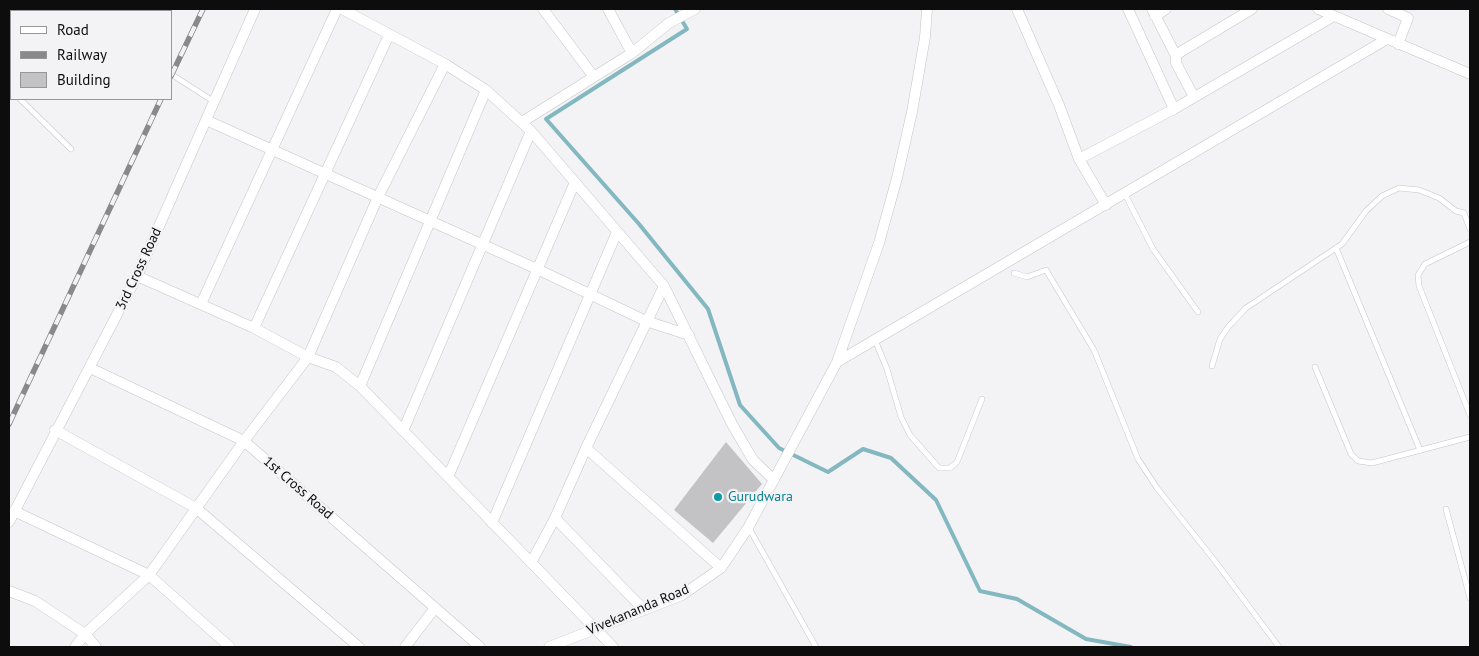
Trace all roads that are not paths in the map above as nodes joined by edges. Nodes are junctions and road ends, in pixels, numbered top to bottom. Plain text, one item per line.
1 (255, 9) edge
2 (337, 9) edge
3 (342, 9) edge
4 (543, 9) edge
5 (608, 9) edge
6 (927, 9) edge
7 (1016, 9) edge
8 (1128, 9) edge
9 (1166, 9) edge
10 (1252, 9) edge
11 (1318, 9) edge
12 (1388, 9) edge
13 (693, 10) edge
14 (1153, 12) edge
15 (1334, 16) junction
16 (389, 35) junction
17 (1387, 39) junction
18 (1398, 44) junction
19 (632, 53) junction
20 (1176, 56) junction
21 (445, 64) junction
22 (1470, 74) edge
23 (172, 75) edge
24 (594, 77) junction
25 (486, 90) junction
26 (1194, 97) junction
27 (21, 100) edge
28 (213, 101) junction
29 (1174, 109) junction
30 (206, 120) junction
31 (525, 120) junction
32 (531, 131) junction
33 (71, 149) dead end
34 (272, 150) junction
35 (1079, 159) junction
36 (324, 173) junction
37 (575, 182) junction
38 (1124, 194) junction
39 (378, 197) junction
40 (1106, 205) junction
41 (429, 221) junction
42 (1470, 229) edge
43 (617, 232) junction
44 (1470, 242) edge
45 (483, 245) junction
46 (1336, 248) junction
47 (537, 269) junction
48 (1014, 273) dead end
49 (137, 276) junction
50 (664, 286) junction
51 (591, 294) junction
52 (201, 304) junction
53 (1198, 312) dead end
54 (646, 321) junction
55 (254, 328) junction
56 (689, 336) junction
57 (875, 340) junction
58 (308, 357) junction
59 (837, 362) junction
60 (1212, 366) dead end
61 (1315, 367) dead end
62 (90, 368) junction
63 (360, 386) junction
64 (982, 400) dead end
65 (1470, 415) edge
66 (55, 430) junction
67 (403, 430) junction
68 (1470, 437) edge
69 (244, 441) junction
70 (586, 448) junction
71 (1420, 450) junction
72 (448, 477) junction
73 (774, 480) junction
74 (196, 508) junction
75 (1446, 509) dead end
76 (14, 511) junction
77 (555, 518) junction
78 (9, 522) edge
79 (492, 523) junction
80 (748, 528) junction
81 (531, 563) junction
82 (721, 568) junction
83 (149, 575) junction
84 (9, 591) edge
85 (1470, 598) edge
86 (435, 608) junction
87 (644, 610) junction
88 (594, 629) junction
89 (85, 634) junction
90 (75, 647) edge
91 (96, 647) edge
92 (230, 647) edge
93 (359, 647) edge
94 (405, 647) edge
95 (480, 647) edge
96 (549, 647) edge
97 (613, 647) edge
98 (816, 647) edge
99 (1279, 647) edge

1 - 28 street, 3rd Cross Road
2 - 34 street
3 - 16 street
4 - 24 street
5 - 19 street
6 - 59 street, Vivekananda Road
7 - 35 street
8 - 29 street
9 - 14 street
10 - 20 street
11 - 15 street
12 - 18 street
13 - 19 street
14 - 20 street
15 - 17 street
15 - 26 street
16 - 21 street
16 - 36 street
17 - 18 street
17 - 38 street
18 - 22 street
19 - 24 street
20 - 26 street
21 - 25 street
21 - 39 street
23 - 28 lane
24 - 31 street
25 - 31 street
25 - 41 street
26 - 29 street
27 - 33 lane
28 - 30 street, 3rd Cross Road
29 - 35 street
30 - 34 street
30 - 49 street, 3rd Cross Road
31 - 32 street
32 - 37 street
32 - 45 street
34 - 36 street
34 - 52 street
35 - 40 street
36 - 39 street
36 - 55 street
37 - 43 street
37 - 47 street
38 - 40 street
38 - 53 lane
39 - 41 street
39 - 58 street
40 - 57 street
41 - 45 street
41 - 63 street
42 - 46 lane
43 - 50 street
43 - 51 street
44 - 65 lane
45 - 47 street
45 - 67 street
46 - 60 lane
46 - 71 lane
47 - 51 street
47 - 72 street
48 - 99 lane
49 - 52 street
49 - 62 street, 3rd Cross Road
50 - 54 street
50 - 56 street
51 - 54 street
51 - 79 street
52 - 55 street
54 - 56 street
54 - 70 street
55 - 58 street
56 - 73 street
57 - 59 street
57 - 64 lane
58 - 63 street
58 - 69 street
59 - 73 street, Vivekananda Road
61 - 71 lane
62 - 66 street, 3rd Cross Road
62 - 69 street, 1st Cross Road
63 - 67 street
66 - 74 street
66 - 76 street, 3rd Cross Road
67 - 72 street
68 - 71 lane
69 - 74 street
69 - 86 street, 1st Cross Road
70 - 77 street
70 - 82 street
72 - 79 street
73 - 80 street, Vivekananda Road
74 - 83 street
74 - 93 street
75 - 85 lane
76 - 78 street, 3rd Cross Road
76 - 83 street
77 - 81 street
77 - 87 street
79 - 81 street
80 - 82 street, Vivekananda Road
80 - 98 lane
81 - 88 street
82 - 87 street, Vivekananda Road
83 - 89 street
83 - 92 street
84 - 89 street
86 - 94 street
86 - 95 street, 1st Cross Road
87 - 88 street, Vivekananda Road
88 - 96 street, Vivekananda Road
88 - 97 street
89 - 90 street
89 - 91 street

